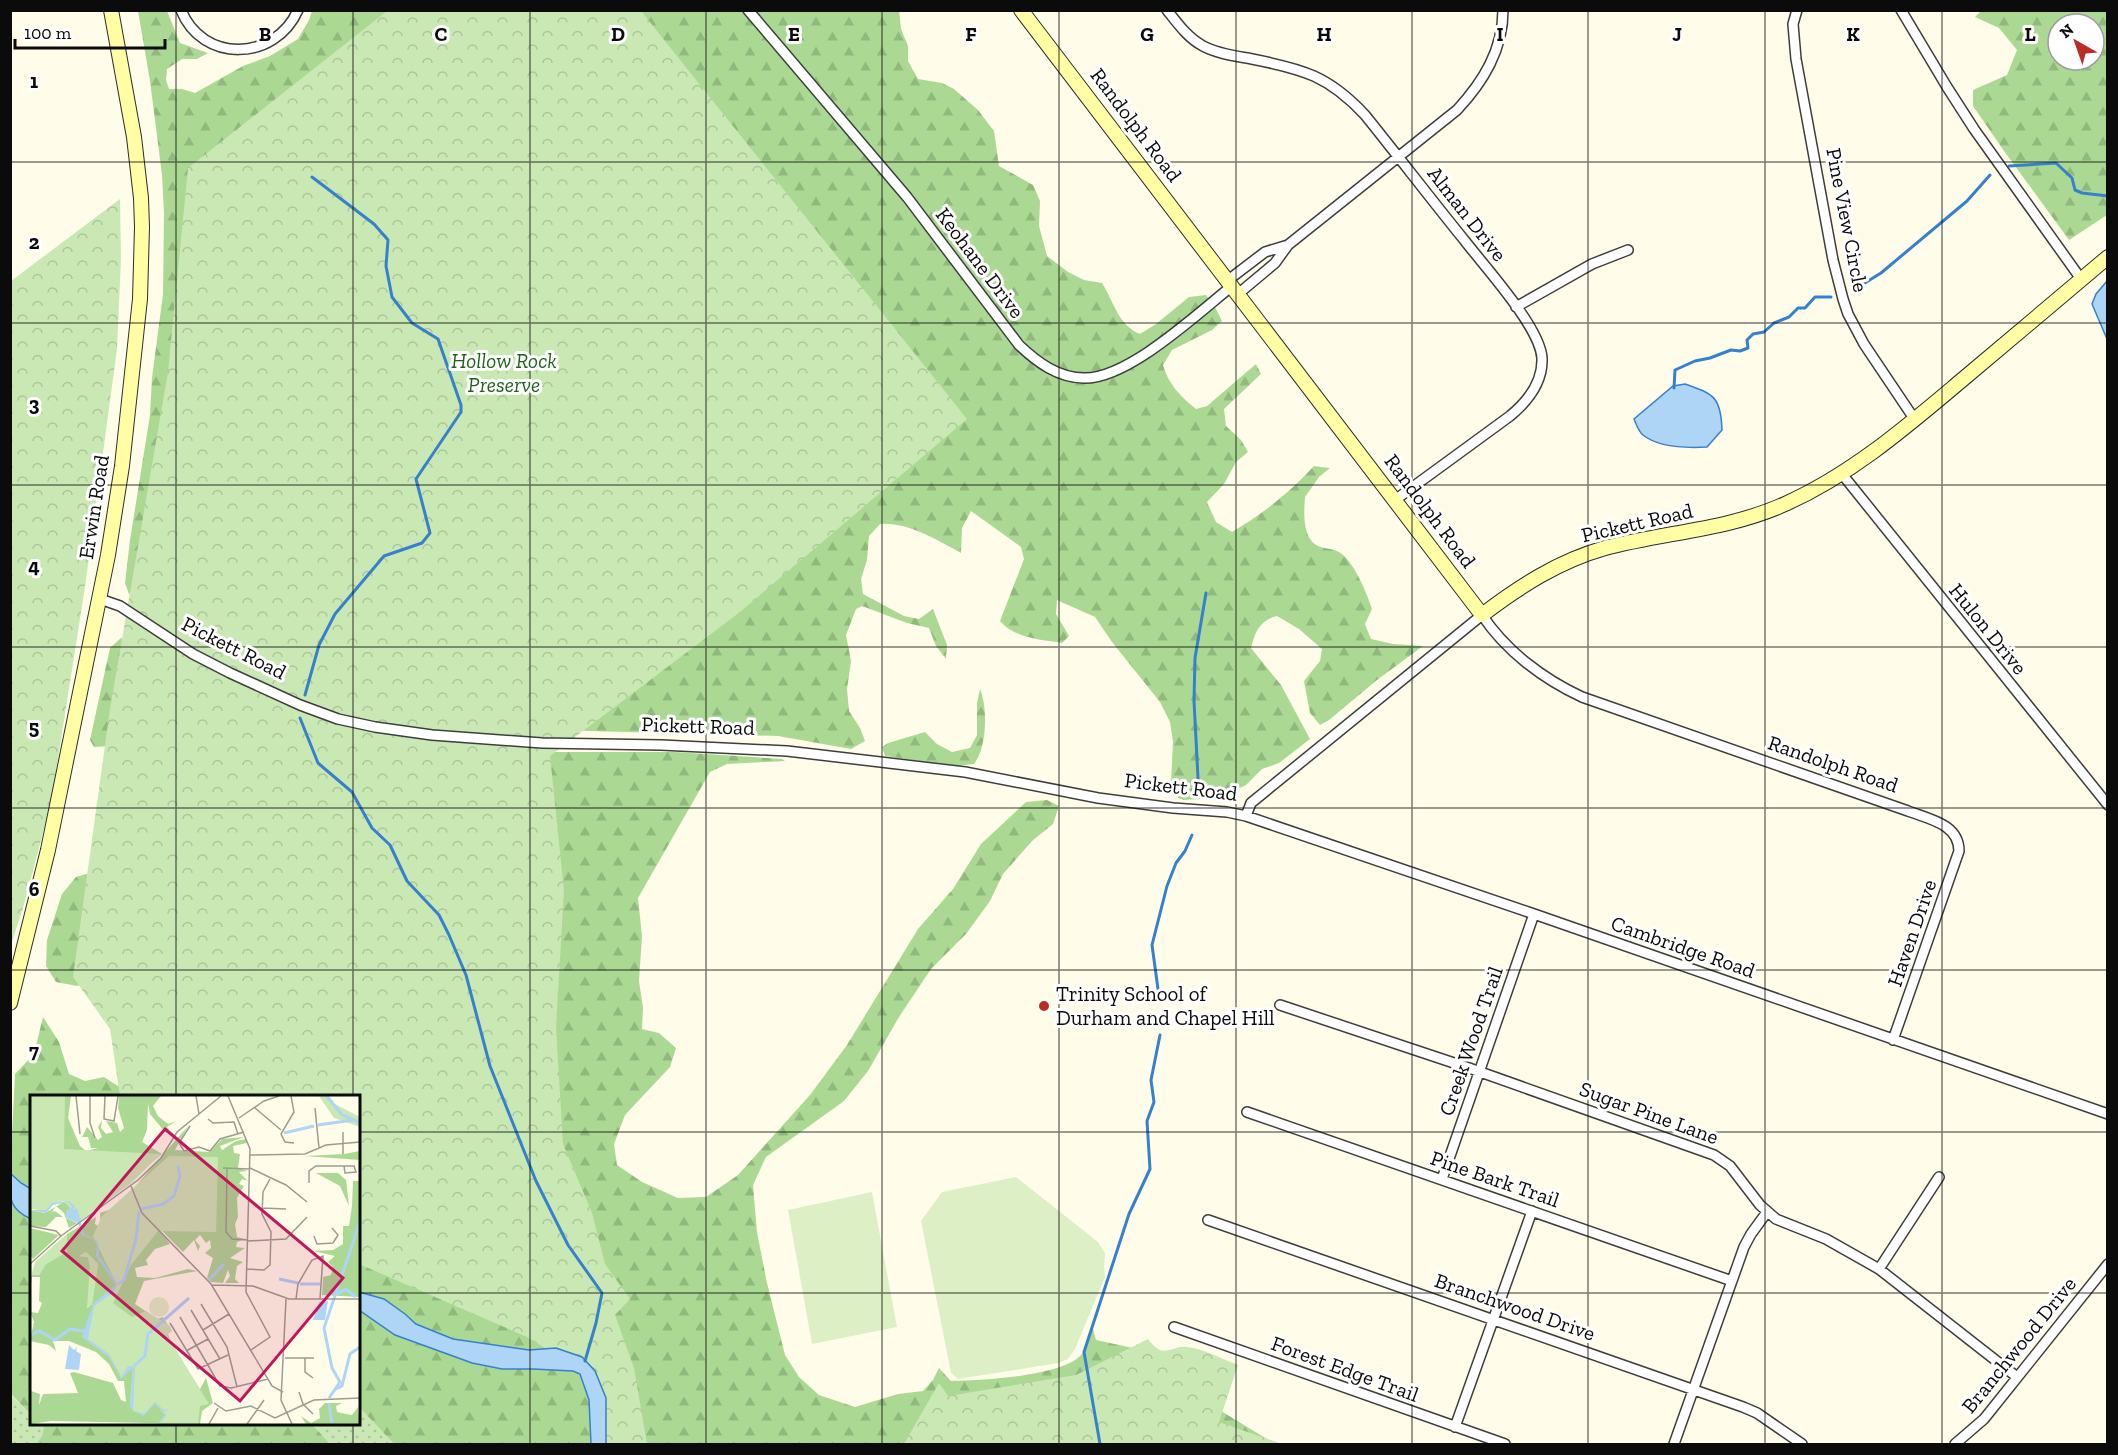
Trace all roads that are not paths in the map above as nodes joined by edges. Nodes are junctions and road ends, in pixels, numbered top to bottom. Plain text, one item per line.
1 (111, 10) edge
2 (181, 10) edge
3 (298, 10) edge
4 (748, 10) edge
5 (1021, 10) edge
6 (1167, 10) edge
7 (1503, 10) edge
8 (1797, 10) edge
9 (1901, 10) edge
10 (1398, 157) junction
11 (1288, 245) junction
12 (1628, 250) dead end
13 (2108, 257) edge
14 (2081, 279) junction
15 (1232, 287) junction
16 (1516, 307) junction
17 (1915, 420) junction
18 (1842, 474) junction
19 (1395, 500) junction
20 (100, 599) junction
21 (1482, 615) junction
22 (2108, 805) edge
23 (1246, 816) junction
24 (1957, 837) joint
25 (1534, 914) junction
26 (10, 1003) edge
27 (1280, 1005) dead end
28 (1893, 1040) junction
29 (1479, 1071) junction
30 (1247, 1112) dead end
31 (2108, 1114) edge
32 (1939, 1177) dead end
33 (1442, 1179) junction
34 (1532, 1211) junction
35 (1767, 1212) junction
36 (1208, 1220) dead end
37 (2108, 1264) edge
38 (1879, 1269) junction
39 (1732, 1281) junction
40 (1494, 1319) junction
41 (1174, 1327) dead end
42 (2017, 1377) junction
43 (1694, 1388) junction
44 (1455, 1427) junction
45 (1505, 1444) edge
46 (1674, 1444) edge
47 (1802, 1444) edge
48 (1955, 1444) edge

1 - 20 street, Erwin Road
2 - 3 street
4 - 15 street, Keohane Drive
5 - 15 street, Randolph Road
6 - 10 street, Alman Drive
7 - 10 street, Keohane Drive
8 - 17 street, Pine View Circle
9 - 14 street
10 - 11 street, Keohane Drive
10 - 16 street, Alman Drive
11 - 15 street, Keohane Drive
11 - 15 street, Keohane Drive
12 - 16 street
13 - 14 street, Pickett Road
14 - 17 street, Pickett Road
15 - 19 street, Randolph Road
16 - 19 street, Alman Drive
17 - 18 street, Pickett Road
18 - 21 street, Pickett Road
18 - 22 street, Hulon Drive
19 - 21 street, Randolph Road
20 - 23 street, Pickett Road
20 - 26 street, Erwin Road
21 - 23 street, Pickett Road
21 - 24 street, Randolph Road
23 - 25 street, Cambridge Road
24 - 28 street, Haven Drive
25 - 28 street, Cambridge Road
25 - 29 street, Creek Wood Trail
27 - 29 street, Sugar Pine Lane
28 - 31 street, Cambridge Road
29 - 33 street, Creek Wood Trail
29 - 35 street, Sugar Pine Lane
30 - 33 street, Pine Bark Trail
32 - 38 street
33 - 34 street, Pine Bark Trail
34 - 39 street, Pine Bark Trail
34 - 40 street
35 - 38 street, Sugar Pine Lane
35 - 39 street
36 - 40 street, Branchwood Drive
37 - 42 street, Branchwood Drive
38 - 42 street, Sugar Pine Lane
39 - 43 street
40 - 43 street, Branchwood Drive
40 - 44 street
41 - 44 street, Forest Edge Trail
42 - 48 street, Branchwood Drive
43 - 46 street
43 - 47 street, Branchwood Drive
44 - 45 street, Forest Edge Trail

